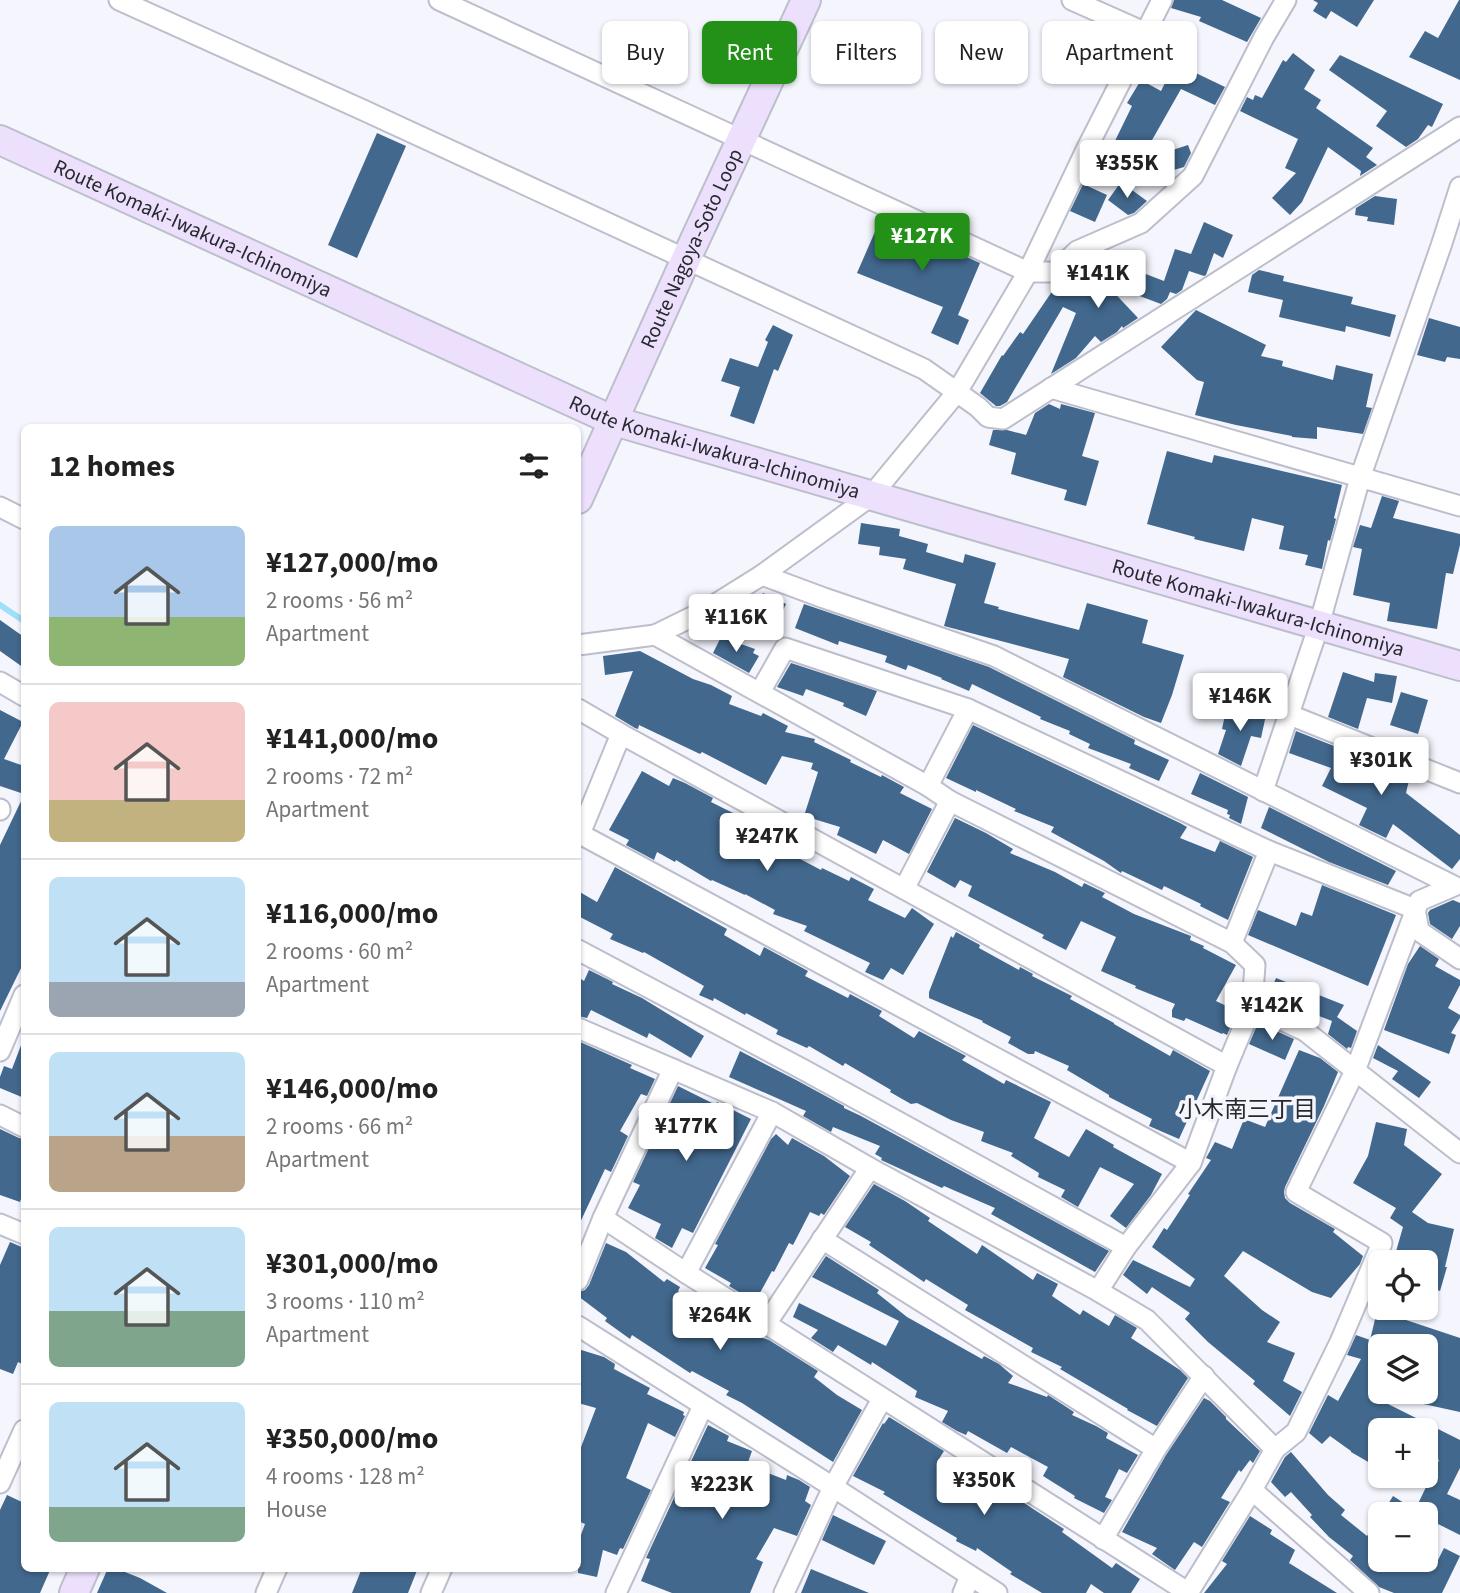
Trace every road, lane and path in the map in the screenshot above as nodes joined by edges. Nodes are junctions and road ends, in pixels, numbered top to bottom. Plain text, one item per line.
1 (119, 0) edge
2 (439, 0) edge
3 (806, 0) edge
4 (1072, 0) edge
5 (1162, 0) edge
6 (1286, 0) edge
7 (1119, 21) edge
8 (1152, 21) edge
9 (1120, 84) edge
10 (1460, 127) edge
11 (0, 140) edge
12 (742, 140) junction
13 (1460, 187) edge
14 (686, 259) junction
15 (1028, 272) junction
16 (1051, 388) junction
17 (957, 392) junction
18 (614, 421) junction
19 (1360, 478) junction
20 (581, 492) edge
21 (871, 496) junction
22 (1460, 506) edge
23 (0, 507) edge
24 (21, 518) edge
25 (762, 575) junction
26 (1320, 625) junction
27 (655, 635) junction
28 (581, 645) edge
29 (1460, 666) edge
30 (0, 682) edge
31 (760, 692) junction
32 (21, 694) edge
33 (968, 709) junction
34 (581, 711) edge
35 (1290, 715) junction
36 (621, 734) junction
37 (1460, 783) edge
38 (928, 786) junction
39 (1263, 791) junction
40 (950, 801) junction
41 (581, 831) edge
42 (581, 837) edge
43 (1269, 851) junction
44 (1457, 885) edge
45 (904, 889) junction
46 (1415, 909) junction
47 (1232, 943) junction
48 (581, 952) edge
49 (1460, 958) edge
50 (21, 1002) edge
51 (1252, 1006) junction
52 (581, 1029) edge
53 (0, 1051) edge
54 (1227, 1066) junction
55 (673, 1069) junction
56 (1355, 1071) junction
57 (772, 1112) junction
58 (0, 1115) edge
59 (21, 1125) edge
60 (1460, 1153) edge
61 (1191, 1163) junction
62 (870, 1168) junction
63 (603, 1218) junction
64 (2, 1230) edge
65 (21, 1233) edge
66 (822, 1239) junction
67 (1126, 1247) junction
68 (581, 1273) edge
69 (686, 1273) junction
70 (1098, 1291) junction
71 (766, 1324) junction
72 (581, 1328) edge
73 (1204, 1376) junction
74 (882, 1399) junction
75 (703, 1406) junction
76 (21, 1437) edge
77 (1156, 1449) junction
78 (1275, 1449) junction
79 (0, 1483) edge
80 (833, 1487) junction
81 (1252, 1490) junction
82 (1102, 1539) junction
83 (83, 1572) edge
84 (275, 1572) edge
85 (440, 1572) edge
86 (967, 1585) edge
87 (74, 1593) edge
88 (265, 1593) edge
89 (431, 1593) edge
90 (616, 1593) edge
91 (784, 1593) edge
92 (997, 1593) edge
93 (1188, 1593) edge
94 (1369, 1593) edge

1 - 14 street
2 - 12 street
3 - 12 main road, Route Nagoya-Soto Loop
4 - 7 street
5 - 8 street
6 - 15 street
9 - 15 street
10 - 16 street
11 - 18 main road, Route Komaki-Iwakura-Ichinomiya
12 - 14 main road, Route Nagoya-Soto Loop
12 - 15 street
13 - 19 street
14 - 17 street
14 - 18 main road, Route Nagoya-Soto Loop
15 - 17 street
16 - 17 street
16 - 19 street
17 - 21 street
18 - 20 main road, Route Nagoya-Soto Loop
18 - 21 main road, Route Komaki-Iwakura-Ichinomiya
19 - 22 street
19 - 26 street
21 - 25 street
21 - 26 main road, Route Komaki-Iwakura-Ichinomiya
23 - 24 street
25 - 27 street
25 - 39 street
26 - 29 main road, Route Komaki-Iwakura-Ichinomiya
26 - 35 street
27 - 28 street
27 - 31 street
30 - 32 street
31 - 33 street
31 - 38 street
33 - 38 street
33 - 43 street
34 - 36 street
35 - 37 street
35 - 39 street
36 - 41 street
36 - 45 street
38 - 40 street
39 - 44 street
40 - 45 street
40 - 47 street
42 - 61 street
43 - 46 street
43 - 47 street
44 - 46 street
45 - 54 street
46 - 49 street
46 - 56 street
47 - 51 street
48 - 67 street
50 - 53 street
51 - 54 street
51 - 56 street
52 - 55 street
54 - 61 street
55 - 57 street
55 - 63 street
56 - 60 street
56 - 78 street
57 - 62 street
57 - 69 street
58 - 59 street
61 - 67 street
62 - 66 street
62 - 70 street
63 - 68 street
63 - 69 street
64 - 65 street
66 - 71 street
66 - 77 street
67 - 70 street
69 - 71 street
70 - 73 street
71 - 74 street
72 - 75 street
73 - 77 street
73 - 78 street
74 - 80 street
74 - 82 street
75 - 80 street
75 - 90 street
76 - 79 street
77 - 82 street
78 - 81 street
80 - 86 street
80 - 91 street
81 - 93 street
81 - 94 street
82 - 93 street
83 - 87 main road
84 - 88 street
85 - 89 street
86 - 92 street

